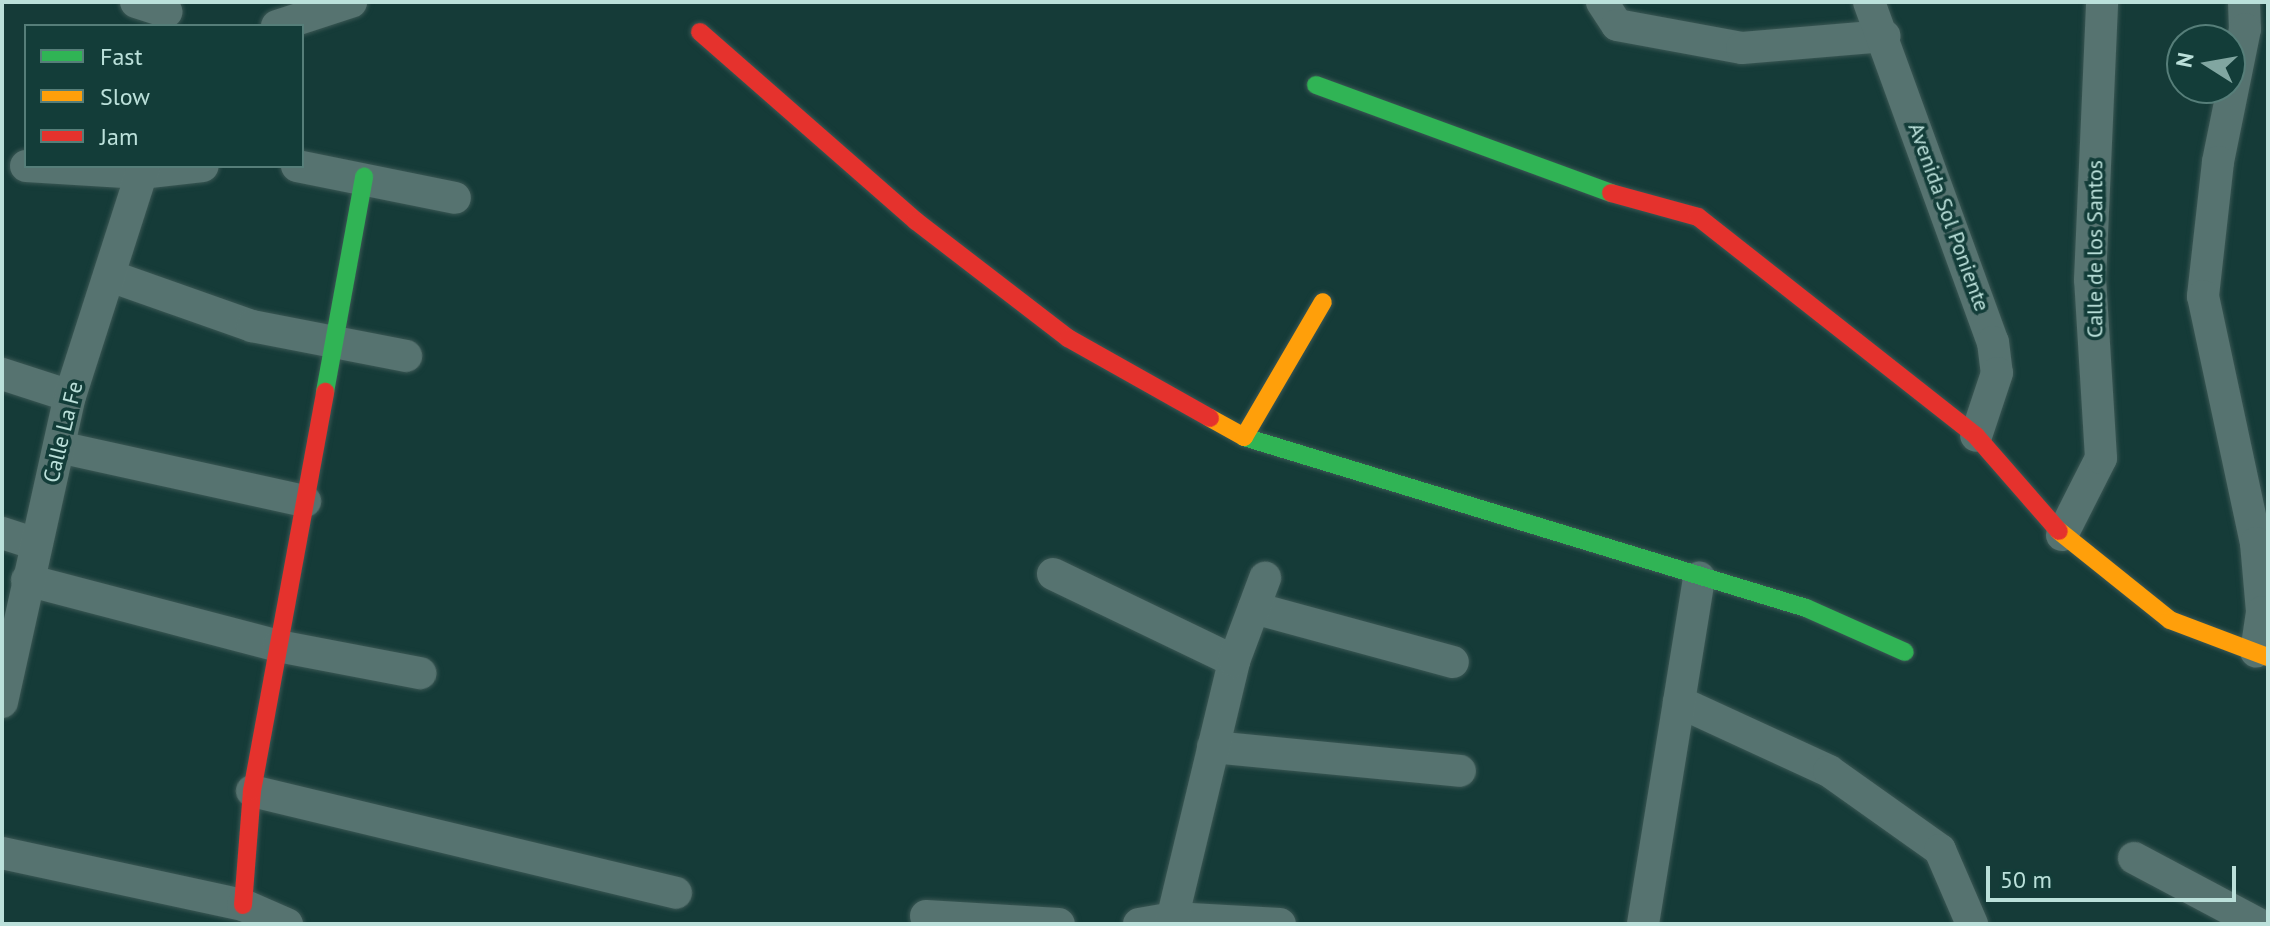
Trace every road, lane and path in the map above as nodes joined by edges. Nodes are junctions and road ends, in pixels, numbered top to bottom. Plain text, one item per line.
1 (351, 2) edge
2 (1602, 2) edge
3 (1869, 2) edge
4 (2102, 2) edge
5 (2244, 2) edge
6 (283, 24) edge
7 (700, 32) dead end
8 (1884, 36) junction
9 (1316, 85) dead end
10 (2, 164) edge
11 (24, 166) edge
12 (304, 167) edge
13 (84, 168) edge
14 (173, 168) edge
15 (143, 170) edge
16 (364, 177) junction
17 (455, 198) dead end
18 (110, 276) junction
19 (1323, 302) dead end
20 (334, 342) junction
21 (406, 356) dead end
22 (2, 374) edge
23 (70, 396) junction
24 (1976, 436) junction
25 (1244, 437) junction
26 (59, 447) junction
27 (305, 501) junction
28 (2, 533) edge
29 (2062, 535) junction
30 (36, 544) junction
31 (1053, 574) dead end
32 (1699, 578) junction
33 (27, 580) junction
34 (278, 646) junction
35 (1905, 652) dead end
36 (2262, 655) edge
37 (1234, 661) junction
38 (1453, 662) dead end
39 (420, 673) dead end
40 (2, 702) edge
41 (1679, 702) junction
42 (1213, 747) junction
43 (1460, 771) dead end
44 (252, 791) junction
45 (2, 853) edge
46 (2134, 858) dead end
47 (676, 893) dead end
48 (243, 905) junction
49 (926, 916) dead end
50 (1172, 921) edge
51 (287, 924) edge
52 (1059, 924) edge
53 (1139, 924) edge
54 (1280, 924) edge
55 (1643, 924) edge
56 (1972, 924) edge
57 (2258, 924) edge

1 - 6 street
2 - 8 street
3 - 8 street, Avenida Sol Poniente
4 - 29 street, Calle de los Santos
5 - 36 street
7 - 25 street
8 - 24 street, Avenida Sol Poniente
9 - 24 street
10 - 11 street
12 - 16 street
13 - 15 street
14 - 15 street
15 - 18 street, Calle La Fe
16 - 17 street
16 - 20 street
18 - 20 street
18 - 23 street, Calle La Fe
19 - 25 street
20 - 21 street
20 - 27 street
22 - 23 street
23 - 26 street, Calle La Fe
24 - 29 street
25 - 32 street
26 - 27 street
26 - 30 street, Calle La Fe
27 - 34 street
28 - 30 street
29 - 36 street
30 - 33 street, Calle La Fe
31 - 37 street
32 - 35 street
32 - 41 street
33 - 34 street
33 - 40 street, Calle La Fe
34 - 39 street
34 - 44 street
37 - 38 street
37 - 42 street
41 - 55 street
41 - 56 street
42 - 43 street
42 - 50 street
44 - 47 street
44 - 48 street
45 - 48 street
46 - 57 street
48 - 51 street
49 - 52 street
50 - 53 street
50 - 54 street

